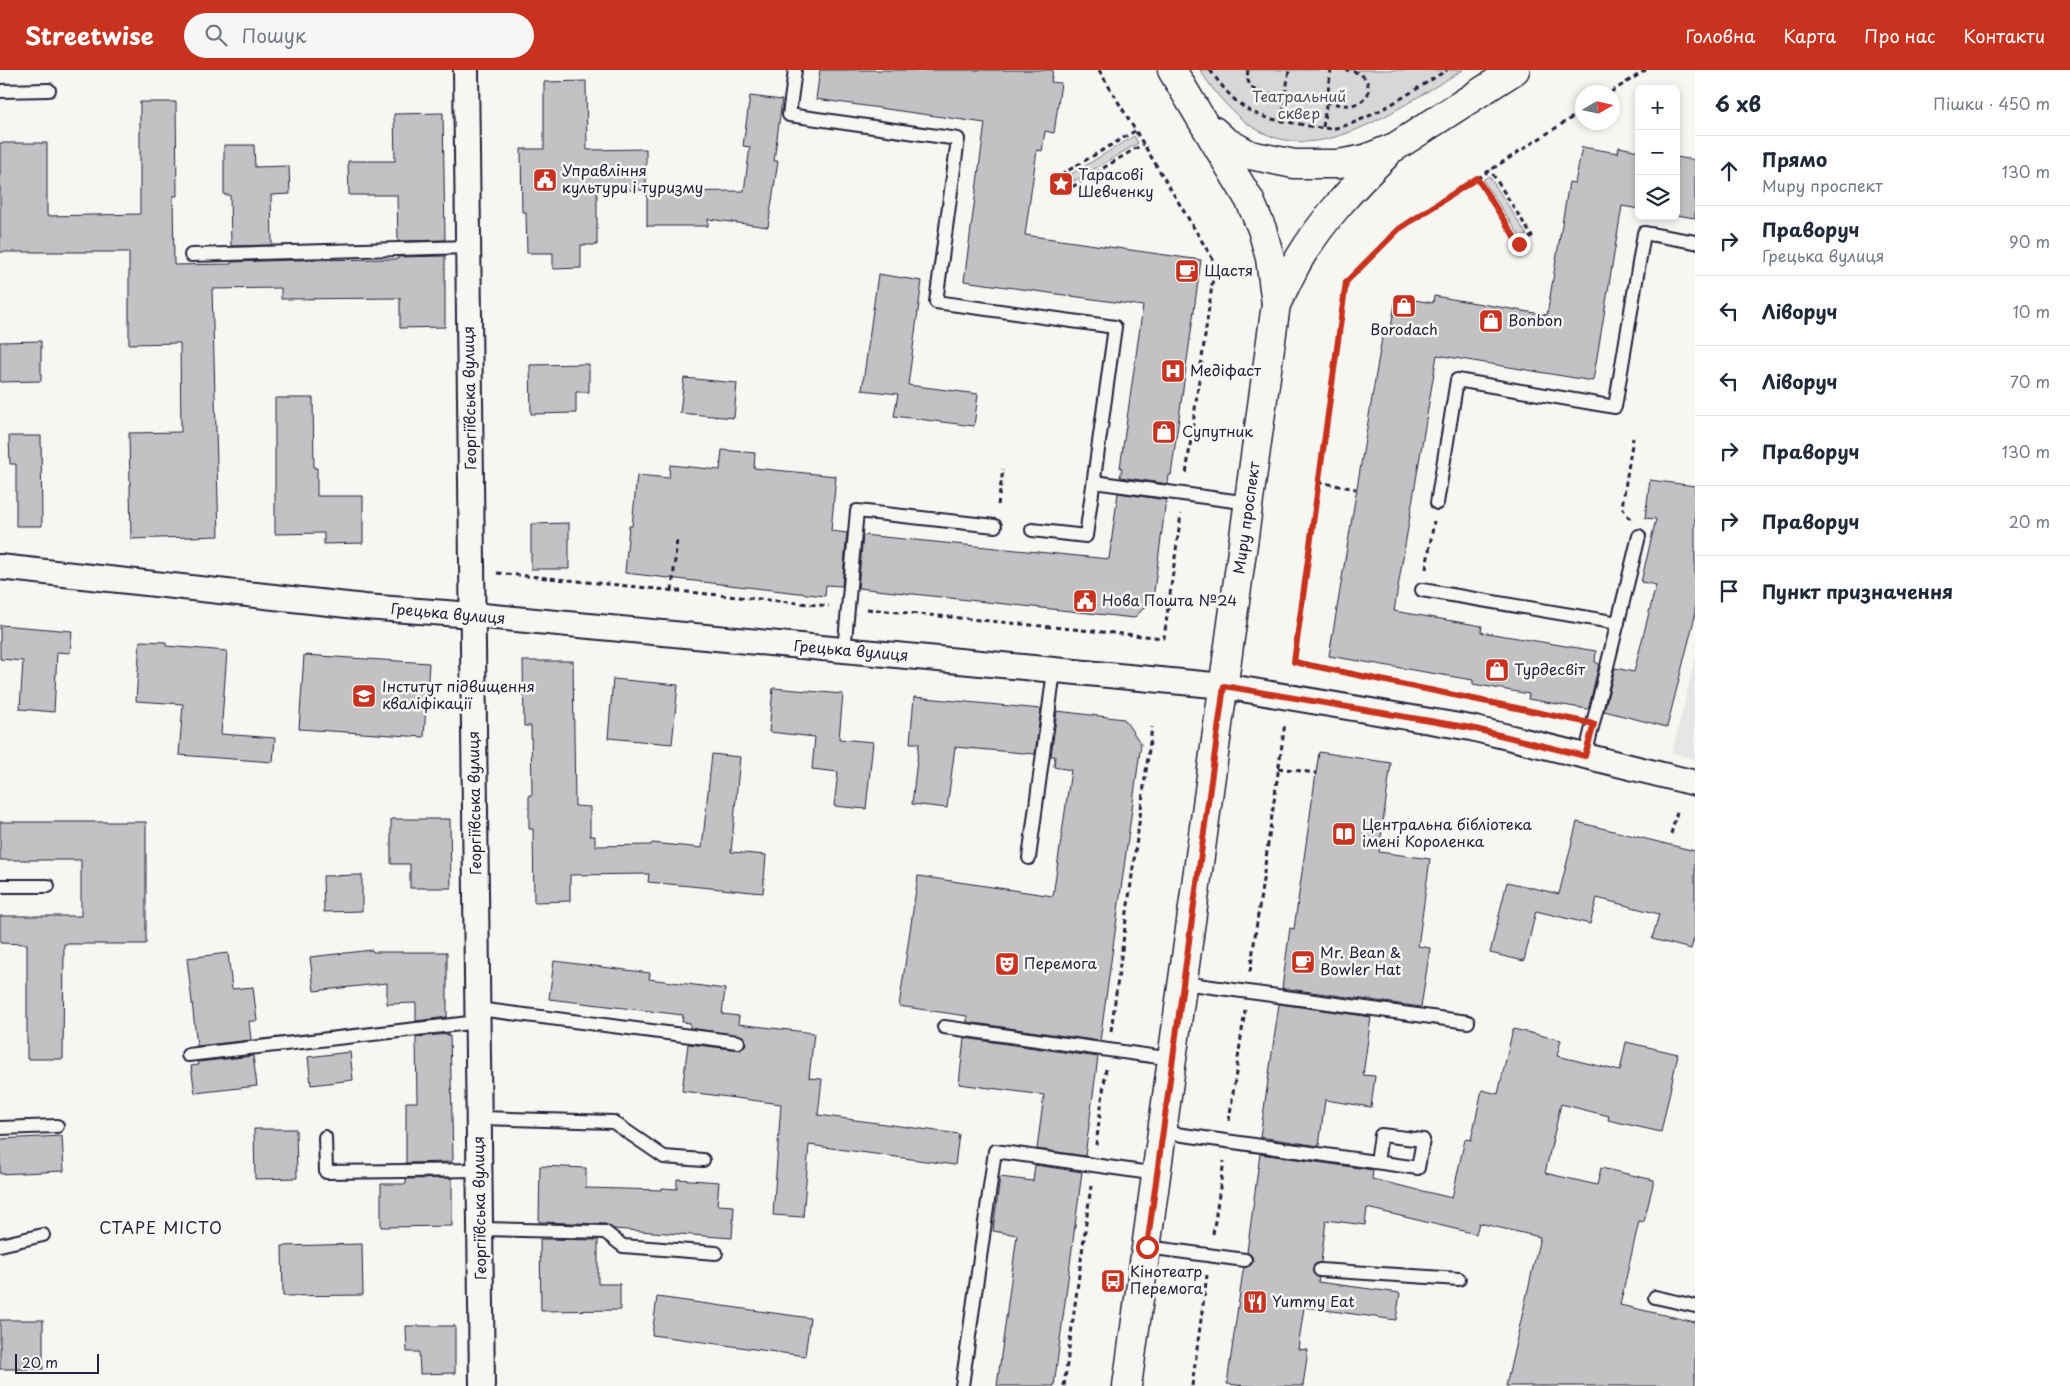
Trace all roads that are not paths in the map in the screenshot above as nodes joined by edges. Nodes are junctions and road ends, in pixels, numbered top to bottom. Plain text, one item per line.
1 (466, 70) edge
2 (795, 70) edge
3 (1172, 70) edge
4 (1515, 70) edge
5 (50, 90) dead end
6 (0, 91) edge
7 (1205, 124) junction
8 (1395, 146) junction
9 (1695, 242) edge
10 (469, 247) junction
11 (191, 255) dead end
12 (1276, 304) junction
13 (1094, 482) junction
14 (1437, 502) road end
15 (1249, 503) junction
16 (995, 526) road end
17 (1032, 530) dead end
18 (1639, 536) dead end
19 (0, 568) edge
20 (1422, 590) road end
21 (473, 615) junction
22 (1618, 623) junction
23 (844, 651) junction
24 (1054, 671) junction
25 (1224, 686) junction
26 (1585, 756) junction
27 (1695, 783) edge
28 (1028, 858) dead end
29 (0, 886) edge
30 (48, 886) dead end
31 (1183, 983) junction
32 (478, 1016) junction
33 (1468, 1022) dead end
34 (944, 1027) dead end
35 (738, 1042) dead end
36 (188, 1055) dead end
37 (1173, 1059) junction
38 (479, 1118) junction
39 (57, 1126) dead end
40 (0, 1128) edge
41 (1162, 1132) junction
42 (325, 1137) dead end
43 (703, 1160) dead end
44 (1377, 1162) dead end
45 (480, 1170) junction
46 (1157, 1174) junction
47 (481, 1229) junction
48 (43, 1235) dead end
49 (0, 1245) edge
50 (1147, 1247) junction
51 (716, 1253) dead end
52 (1245, 1260) dead end
53 (1320, 1270) dead end
54 (1459, 1279) dead end
55 (1655, 1297) dead end
56 (1695, 1306) edge
57 (482, 1386) edge
58 (962, 1386) edge
59 (1128, 1386) edge

1 - 10 street, Георгіївська вулиця
2 - 13 lane
3 - 7 main road, Миру проспект
4 - 8 main road, Миру проспект
5 - 6 lane
7 - 8 main road, Миру проспект
7 - 12 main road, Миру проспект
8 - 12 main road, Миру проспект
9 - 14 lane
10 - 11 lane
10 - 21 street, Георгіївська вулиця
12 - 15 main road, Миру проспект
13 - 15 lane
13 - 17 lane
15 - 25 main road, Миру проспект
16 - 23 lane
18 - 22 lane
19 - 21 street, Грецька вулиця
20 - 22 lane
21 - 23 street, Грецька вулиця
21 - 32 street, Георгіївська вулиця
22 - 26 lane
23 - 24 street, Грецька вулиця
24 - 25 street, Грецька вулиця
24 - 28 lane
25 - 26 street, Грецька вулиця
25 - 31 main road, Миру проспект
26 - 27 street, Грецька вулиця
29 - 30 lane
31 - 33 lane
31 - 37 main road, Миру проспект
32 - 35 lane
32 - 36 lane
32 - 38 street, Георгіївська вулиця
34 - 37 lane
37 - 41 main road, Миру проспект
38 - 43 lane
38 - 45 street, Георгіївська вулиця
39 - 40 lane
41 - 44 lane
41 - 46 main road, Миру проспект
42 - 45 lane
45 - 47 street, Георгіївська вулиця
46 - 50 main road, Миру проспект
46 - 58 lane
47 - 51 lane
47 - 57 street, Георгіївська вулиця
48 - 49 lane
50 - 52 lane
50 - 59 main road, Миру проспект
53 - 54 lane
55 - 56 lane

